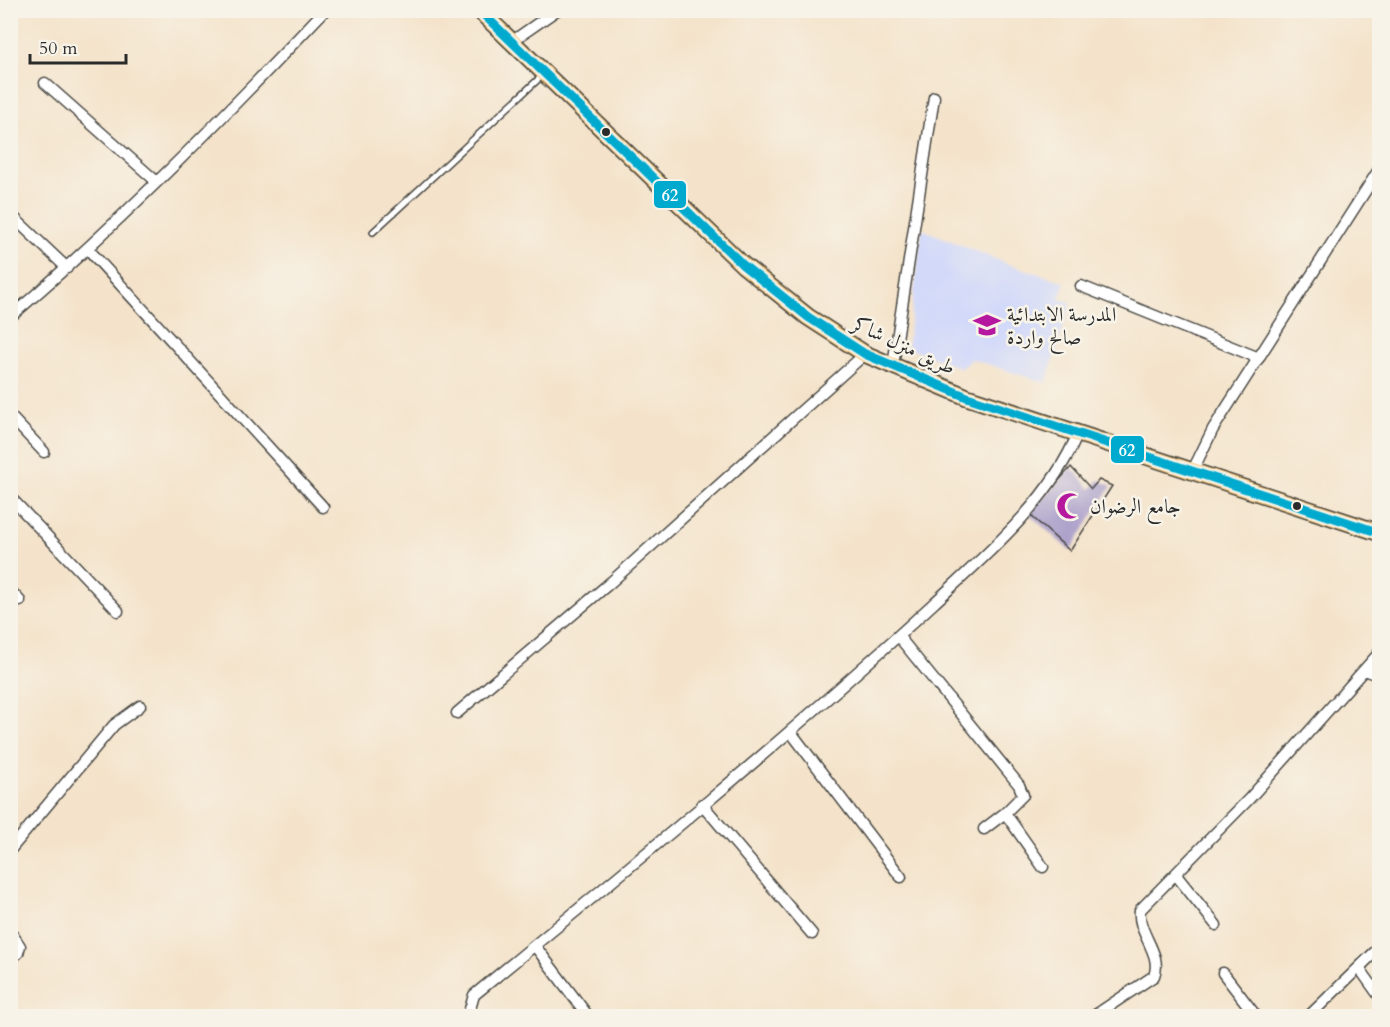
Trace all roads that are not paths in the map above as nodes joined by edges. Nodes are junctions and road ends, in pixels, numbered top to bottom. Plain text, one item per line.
1 (325, 10) edge
2 (479, 10) edge
3 (557, 10) edge
4 (511, 42) junction
5 (544, 74) junction
6 (45, 83) dead end
7 (934, 97) dead end
8 (1380, 168) edge
9 (158, 182) junction
10 (10, 214) edge
11 (373, 232) dead end
12 (88, 249) junction
13 (68, 268) junction
14 (1081, 286) dead end
15 (10, 317) edge
16 (865, 354) junction
17 (1259, 358) junction
18 (893, 365) junction
19 (10, 416) edge
20 (1078, 433) junction
21 (44, 452) dead end
22 (1192, 472) junction
23 (10, 497) edge
24 (323, 507) dead end
25 (1380, 533) edge
26 (10, 590) edge
27 (20, 601) dead end
28 (118, 611) dead end
29 (899, 637) junction
30 (1380, 652) edge
31 (1364, 670) junction
32 (1380, 676) edge
33 (140, 706) dead end
34 (457, 713) dead end
35 (790, 731) junction
36 (702, 804) junction
37 (1005, 813) junction
38 (984, 830) dead end
39 (10, 849) edge
40 (1043, 867) dead end
41 (1176, 875) junction
42 (901, 877) dead end
43 (1216, 925) dead end
44 (10, 931) edge
45 (812, 934) dead end
46 (535, 946) junction
47 (1380, 947) edge
48 (10, 959) edge
49 (1360, 969) junction
50 (1223, 973) dead end
51 (1380, 997) edge
52 (468, 1017) edge
53 (588, 1017) edge
54 (1094, 1017) edge
55 (1256, 1017) edge
56 (1309, 1017) edge

1 - 9 street
2 - 4 main road, طريق منزل شاكر
3 - 4 street
4 - 5 main road, طريق منزل شاكر
5 - 11 lane
5 - 16 main road, طريق منزل شاكر
6 - 9 street
7 - 18 street
8 - 17 street
9 - 12 street
10 - 13 street
12 - 13 street
12 - 24 street
13 - 15 street
14 - 17 street
16 - 18 main road, طريق منزل شاكر
16 - 34 street
17 - 22 street
18 - 20 main road, طريق منزل شاكر
19 - 21 street
20 - 22 main road, طريق منزل شاكر
20 - 29 street
22 - 25 main road, طريق منزل شاكر
23 - 28 street
26 - 27 street
29 - 35 street
29 - 37 street
30 - 31 street
31 - 32 street
31 - 41 street
33 - 39 street
35 - 36 street
35 - 42 street
36 - 45 street
36 - 46 street
37 - 38 street
37 - 40 street
41 - 43 street
41 - 54 street
44 - 48 street
46 - 52 street
46 - 53 street
47 - 49 street
49 - 51 street
49 - 56 street
50 - 55 street

